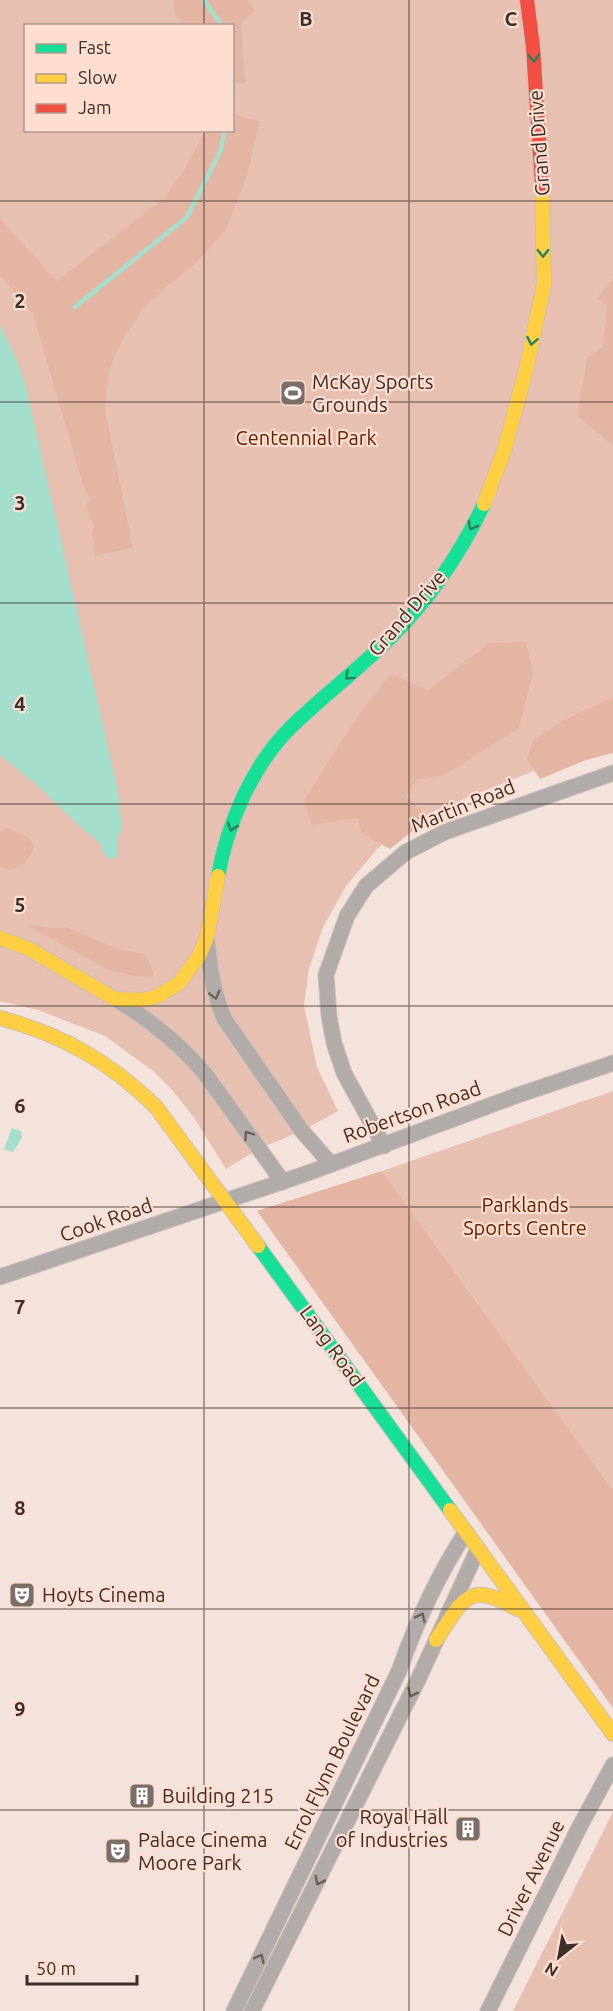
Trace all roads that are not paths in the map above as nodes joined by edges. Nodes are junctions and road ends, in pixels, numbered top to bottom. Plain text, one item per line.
1 (527, 0) edge
2 (613, 773) edge
3 (207, 937) junction
4 (0, 938) edge
5 (115, 999) junction
6 (0, 1018) edge
7 (613, 1063) edge
8 (384, 1146) junction
9 (331, 1164) junction
10 (284, 1182) junction
11 (226, 1201) junction
12 (0, 1277) edge
13 (466, 1532) junction
14 (477, 1549) junction
15 (525, 1614) junction
16 (436, 1640) junction
17 (613, 1734) edge
18 (613, 1766) edge
19 (234, 2011) edge
20 (252, 2011) edge
21 (488, 2011) edge

1 -> 3 street, Grand Drive
2 - 8 street, Martin Road
3 - 5 street, Grand Drive
3 -> 9 street
4 - 5 street, Grand Drive
10 -> 5 street
6 - 11 street, Lang Road
7 - 8 street, Robertson Road
8 - 9 street, Robertson Road
9 - 10 street, Robertson Road
10 - 11 street, Robertson Road
11 - 12 street, Cook Road
11 - 13 street, Lang Road
13 - 14 street, Lang Road
19 -> 13 street, Errol Flynn Boulevard
14 - 15 street, Lang Road
14 - 16 street, Errol Flynn Boulevard
15 - 16 street
15 - 17 street, Lang Road
16 -> 20 street, Errol Flynn Boulevard
18 - 21 street, Driver Avenue

